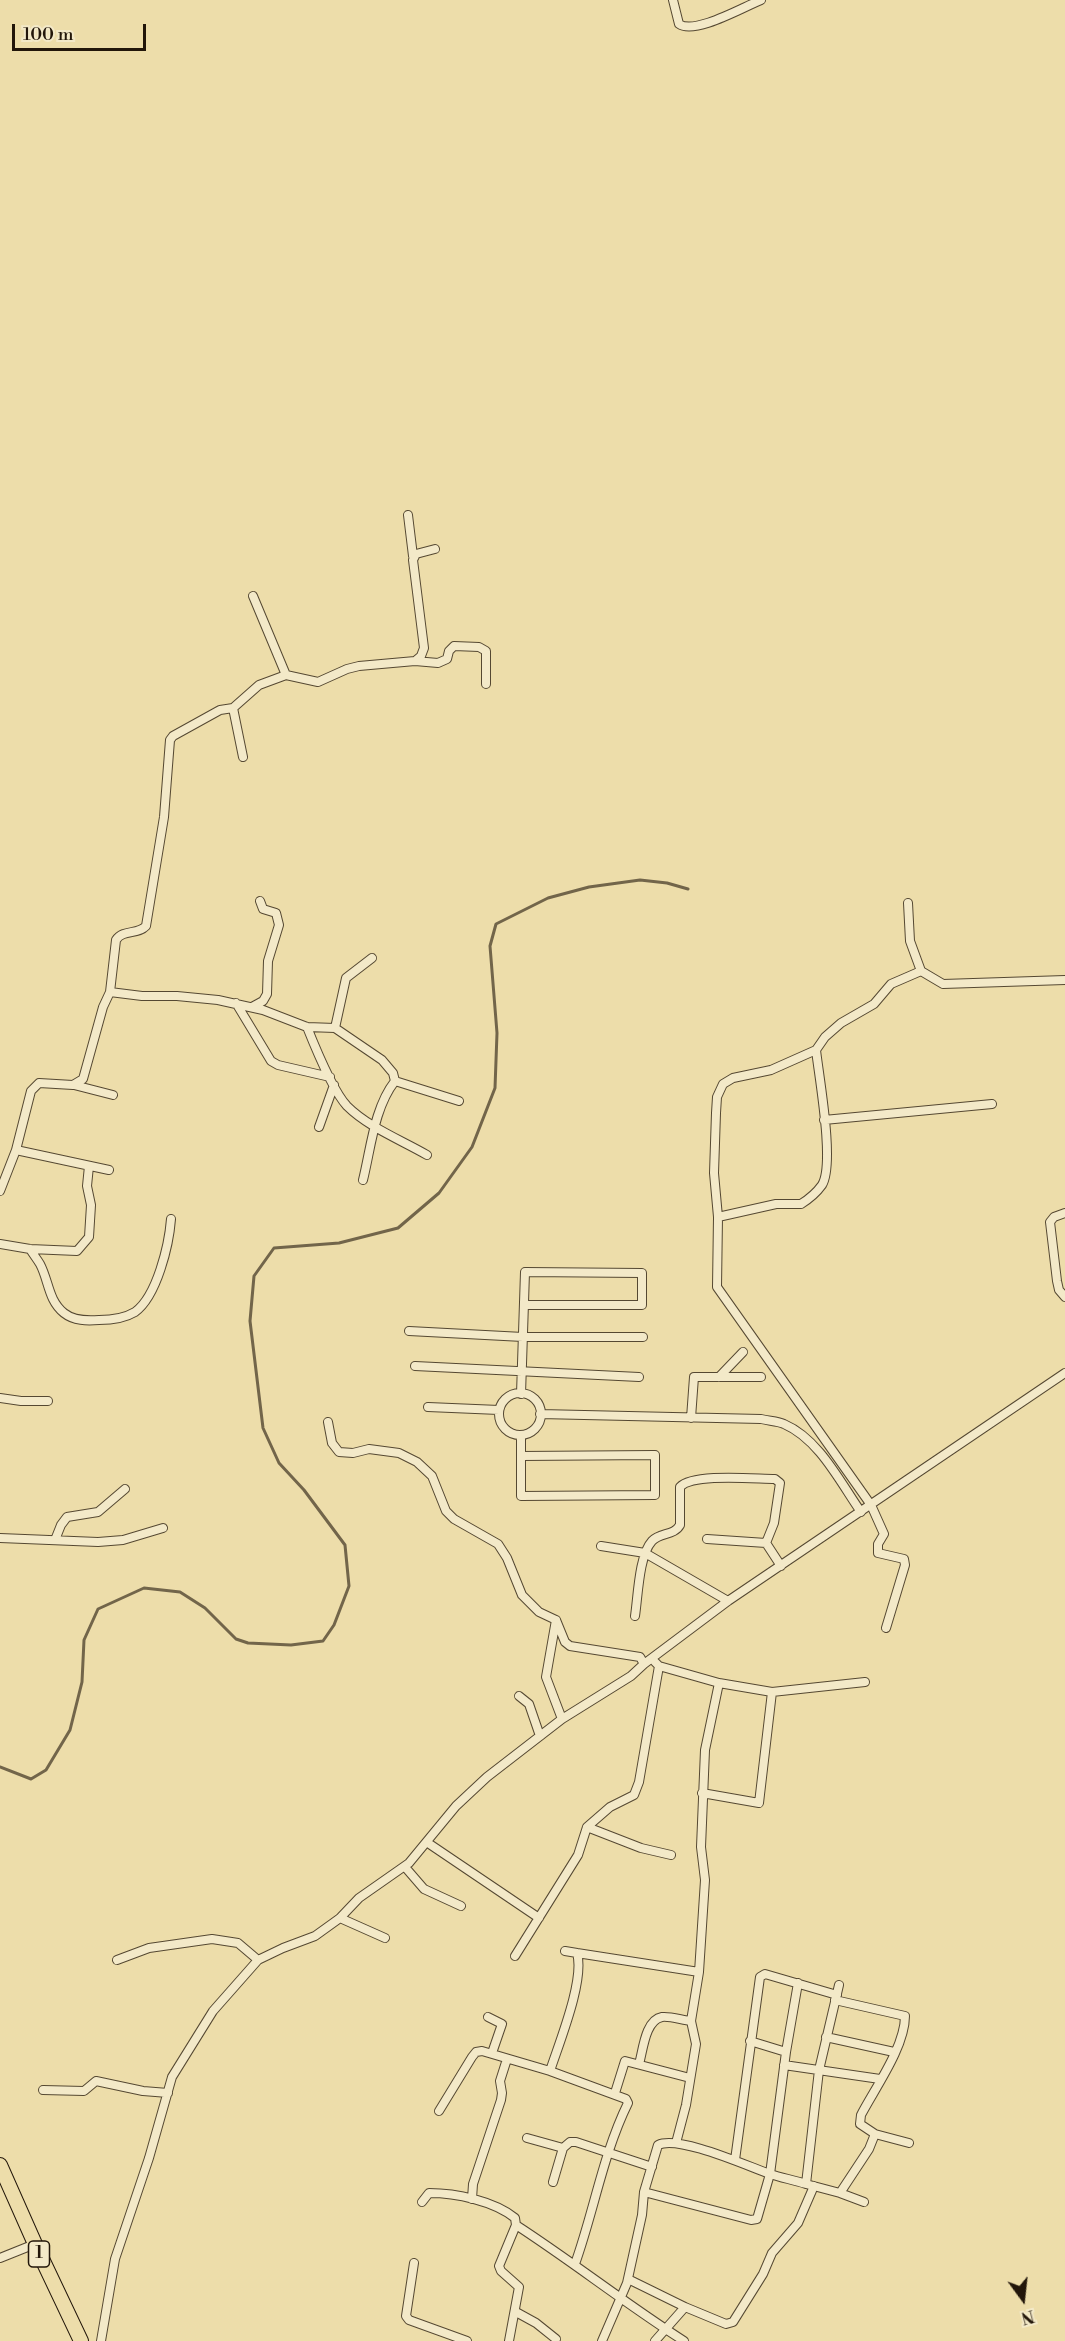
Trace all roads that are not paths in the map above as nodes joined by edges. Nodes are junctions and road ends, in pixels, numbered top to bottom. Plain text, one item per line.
1 (673, 0) edge
2 (761, 0) edge
3 (408, 515) dead end
4 (435, 549) dead end
5 (413, 556) junction
6 (253, 596) dead end
7 (415, 662) junction
8 (286, 675) junction
9 (486, 684) dead end
10 (233, 708) junction
11 (243, 756) dead end
12 (260, 901) dead end
13 (908, 903) dead end
14 (372, 958) dead end
15 (921, 971) junction
16 (1065, 980) edge
17 (110, 992) junction
18 (236, 1003) junction
19 (251, 1007) junction
20 (307, 1027) junction
21 (336, 1028) junction
22 (816, 1050) junction
23 (332, 1081) junction
24 (395, 1081) junction
25 (74, 1085) junction
26 (112, 1095) dead end
27 (459, 1101) dead end
28 (992, 1104) dead end
29 (824, 1120) junction
30 (375, 1126) junction
31 (319, 1127) dead end
32 (16, 1150) junction
33 (427, 1155) dead end
34 (89, 1166) junction
35 (109, 1170) dead end
36 (363, 1180) dead end
37 (0, 1191) edge
38 (1065, 1213) edge
39 (718, 1217) junction
40 (171, 1220) dead end
41 (0, 1244) edge
42 (30, 1249) junction
43 (1055, 1270) junction
44 (1065, 1270) edge
45 (1065, 1297) edge
46 (524, 1305) junction
47 (410, 1331) dead end
48 (523, 1337) junction
49 (643, 1338) dead end
50 (743, 1352) dead end
51 (415, 1366) dead end
52 (522, 1372) junction
53 (1065, 1373) edge
54 (639, 1377) dead end
55 (719, 1377) junction
56 (761, 1377) dead end
57 (521, 1394) junction
58 (0, 1398) edge
59 (48, 1401) dead end
60 (428, 1407) dead end
61 (500, 1410) junction
62 (540, 1414) junction
63 (691, 1418) junction
64 (328, 1422) dead end
65 (521, 1435) junction
66 (521, 1456) junction
67 (125, 1489) dead end
68 (871, 1505) junction
69 (861, 1512) junction
70 (163, 1528) dead end
71 (0, 1538) edge
72 (707, 1539) dead end
73 (55, 1540) junction
74 (766, 1543) junction
75 (601, 1546) dead end
76 (645, 1552) junction
77 (782, 1566) junction
78 (728, 1601) junction
79 (635, 1616) dead end
80 (556, 1620) junction
81 (886, 1628) dead end
82 (652, 1658) junction
83 (644, 1664) junction
84 (659, 1666) junction
85 (865, 1682) dead end
86 (719, 1683) junction
87 (772, 1692) junction
88 (519, 1696) dead end
89 (562, 1719) junction
90 (540, 1736) junction
91 (702, 1793) junction
92 (587, 1827) junction
93 (428, 1843) junction
94 (671, 1855) dead end
95 (405, 1867) junction
96 (461, 1906) dead end
97 (340, 1918) junction
98 (539, 1918) junction
99 (386, 1938) dead end
100 (565, 1951) dead end
101 (578, 1953) junction
102 (515, 1956) dead end
103 (117, 1960) dead end
104 (258, 1960) junction
105 (699, 1972) junction
106 (798, 1983) junction
107 (839, 1985) dead end
108 (836, 1998) junction
109 (488, 2017) dead end
110 (691, 2021) junction
111 (826, 2037) junction
112 (750, 2041) junction
113 (786, 2052) junction
114 (894, 2052) junction
115 (492, 2053) junction
116 (507, 2059) junction
117 (639, 2064) junction
118 (784, 2065) junction
119 (819, 2070) junction
120 (550, 2071) junction
121 (690, 2078) junction
122 (880, 2079) junction
123 (43, 2090) dead end
124 (168, 2093) junction
125 (615, 2093) junction
126 (439, 2111) dead end
127 (875, 2134) junction
128 (527, 2138) dead end
129 (676, 2143) junction
130 (909, 2143) dead end
131 (563, 2148) junction
132 (608, 2153) junction
133 (735, 2160) junction
134 (0, 2165) edge
135 (652, 2167) junction
136 (770, 2174) junction
137 (553, 2182) dead end
138 (810, 2185) junction
139 (644, 2192) junction
140 (840, 2193) junction
141 (472, 2199) junction
142 (422, 2202) dead end
143 (864, 2202) dead end
144 (516, 2225) junction
145 (35, 2244) junction
146 (0, 2258) edge
147 (414, 2263) dead end
148 (575, 2264) junction
149 (628, 2280) junction
150 (621, 2299) junction
151 (685, 2307) junction
152 (516, 2312) junction
153 (666, 2330) junction
154 (556, 2339) dead end
155 (81, 2341) edge
156 (101, 2341) edge
157 (467, 2341) edge
158 (509, 2341) edge
159 (602, 2341) edge
160 (655, 2341) edge
161 (684, 2341) edge

1 - 2 street
3 - 5 street
4 - 5 street
5 - 7 street
6 - 8 street
7 - 8 street
7 - 9 street
8 - 10 street
10 - 11 street
10 - 17 street
12 - 19 street
13 - 15 street
14 - 21 street
15 - 16 street
15 - 22 street
17 - 18 street
17 - 25 street
18 - 19 street
18 - 23 street
19 - 20 street
20 - 21 street
20 - 23 street
21 - 24 street
22 - 29 street
22 - 39 street
23 - 30 street
23 - 31 street
24 - 27 street
24 - 30 street
25 - 26 street
25 - 32 street
28 - 29 street
29 - 39 street
30 - 33 street
30 - 36 street
32 - 34 street
32 - 37 street
34 - 35 street
34 - 42 street
38 - 43 street
39 - 68 street
40 - 42 street
41 - 42 street
43 - 44 street
43 - 45 street
46 - 46 street
46 - 48 street
47 - 48 street
48 - 49 street
48 - 52 street
50 - 55 street
51 - 52 street
52 - 54 street
52 - 57 street
53 - 68 street
55 - 56 street
55 - 63 street
57 - 61 street
57 - 62 street
58 - 59 street
60 - 61 street
61 - 65 street
62 - 63 street
62 - 65 street
63 - 69 street
64 - 80 street
65 - 66 street
66 - 66 street
67 - 73 street
68 - 69 street
68 - 81 street
69 - 77 street
70 - 73 street
71 - 73 street
72 - 74 street
74 - 76 street
74 - 77 street
75 - 76 street
76 - 78 street
76 - 79 street
77 - 78 street
78 - 82 street
80 - 83 street
80 - 89 street
82 - 83 street
82 - 84 street
83 - 89 street
84 - 86 street
84 - 92 street
85 - 87 street
86 - 87 street
86 - 91 street
87 - 91 street
88 - 90 street
89 - 90 street
90 - 93 street
91 - 105 street
92 - 94 street
92 - 98 street
93 - 95 street
93 - 98 street
95 - 96 street
95 - 97 street
97 - 99 street
97 - 104 street
98 - 102 street
100 - 101 street
101 - 105 street
101 - 120 street
103 - 104 street
104 - 124 street
105 - 110 street
106 - 108 street
106 - 112 street
106 - 113 street
107 - 108 street
108 - 111 street
108 - 114 street
109 - 115 street
110 - 117 street
110 - 121 street
111 - 114 street
111 - 119 street
112 - 113 street
112 - 133 street
113 - 118 street
114 - 122 street
115 - 116 street
115 - 126 street
116 - 120 street
116 - 141 street
117 - 121 street
117 - 125 street
118 - 119 street
118 - 136 street
119 - 122 street
119 - 138 street
120 - 125 street
121 - 129 street
122 - 127 street
123 - 124 street
124 - 156 street
125 - 132 street
127 - 130 street
127 - 140 street
128 - 131 street
129 - 133 street
129 - 135 street
131 - 132 street
131 - 137 street
132 - 135 street
132 - 148 street
133 - 136 street
134 - 145 highway, 1
135 - 139 street
136 - 138 street
136 - 139 street
138 - 140 street
138 - 151 street
139 - 149 street
140 - 143 street
141 - 142 street
141 - 144 street
144 - 148 street
144 - 152 street
145 - 146 street
145 - 155 highway, 1
147 - 157 street
148 - 150 street
149 - 150 street
149 - 151 street
150 - 153 street
150 - 159 street
151 - 153 street
152 - 154 street
152 - 158 street
153 - 160 street
153 - 161 street

